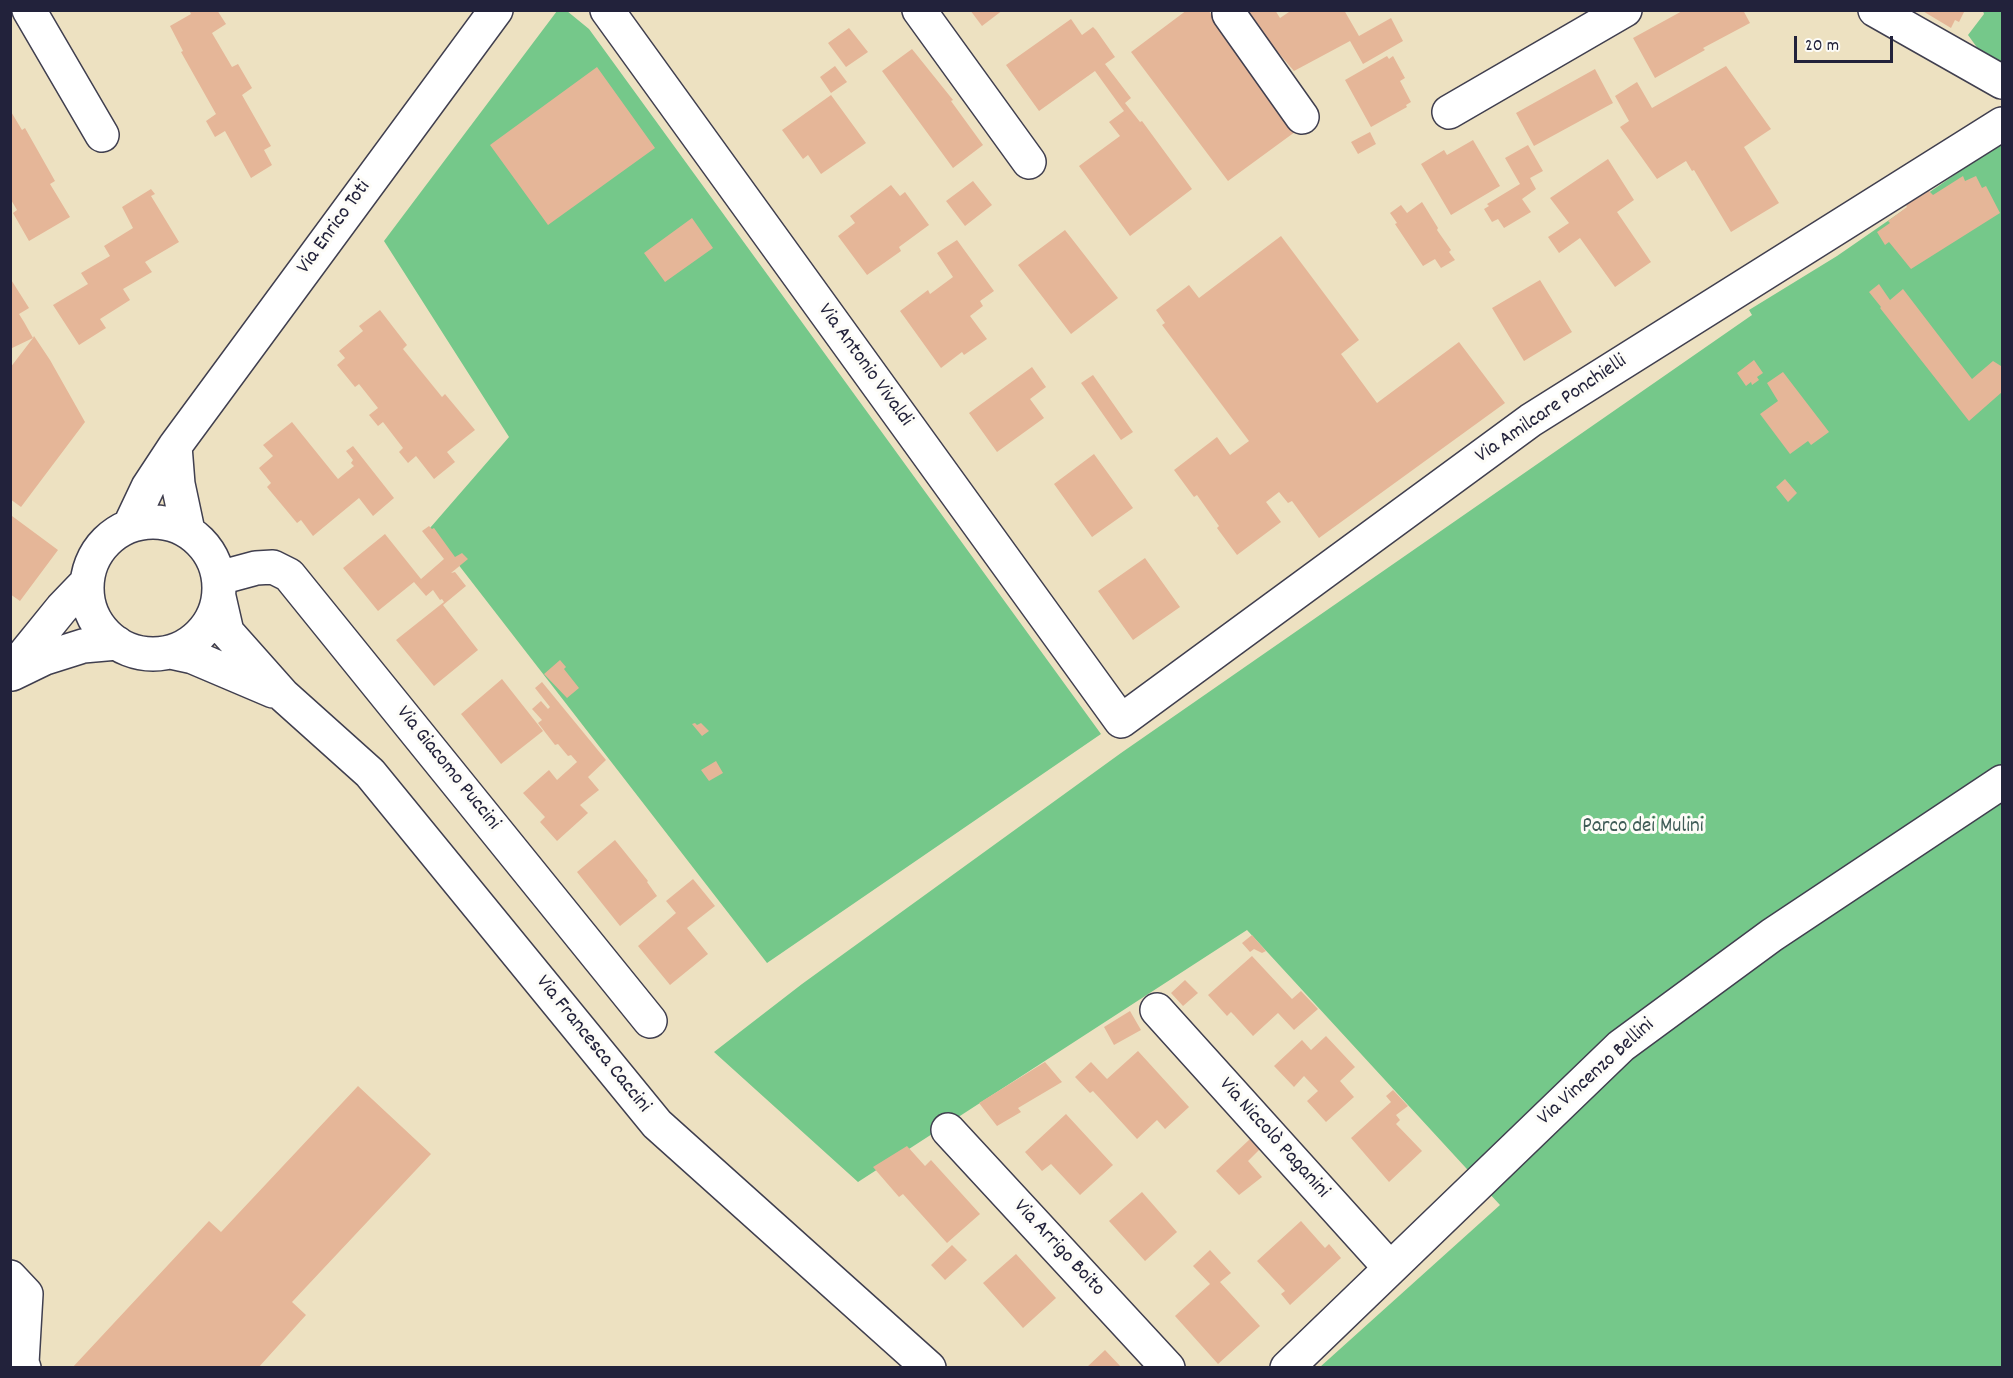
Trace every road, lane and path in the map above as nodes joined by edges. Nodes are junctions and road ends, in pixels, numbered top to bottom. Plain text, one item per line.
1 (29, 10) edge
2 (496, 10) edge
3 (607, 10) edge
4 (919, 10) edge
5 (1228, 10) edge
6 (1625, 10) edge
7 (1875, 10) edge
8 (2002, 82) edge
9 (1449, 112) dead end
10 (1302, 117) dead end
11 (2002, 124) edge
12 (102, 135) dead end
13 (1029, 162) dead end
14 (175, 446) junction
15 (130, 525) junction
16 (188, 531) junction
17 (87, 582) junction
18 (219, 587) junction
19 (117, 644) junction
20 (170, 652) junction
21 (10, 673) edge
22 (283, 695) junction
23 (1121, 722) joint
24 (2002, 782) edge
25 (1157, 1010) dead end
26 (650, 1021) dead end
27 (948, 1130) dead end
28 (1390, 1268) junction
29 (10, 1278) edge
30 (17, 1333) edge
31 (24, 1368) edge
32 (930, 1368) edge
33 (1168, 1368) edge
34 (1287, 1368) edge

1 - 12 street
2 - 14 street, Via Enrico Toti
3 - 23 street, Via Antonio Vivaldi
4 - 13 street
5 - 10 street
6 - 9 street
7 - 8 street
11 - 23 street, Via Amilcare Ponchielli
14 - 15 street, Via Enrico Toti
14 - 16 street
15 - 16 street
15 - 17 street
16 - 18 street
17 - 19 street
17 - 21 street
18 - 20 street
18 - 22 street, Via Francesca Caccini
18 - 26 street, Via Giacomo Puccini
19 - 20 street
19 - 21 street
20 - 22 street, Via Francesca Caccini
22 - 32 street, Via Francesca Caccini
24 - 28 street, Via Vincenzo Bellini
25 - 28 street, Via Niccolò Paganini
27 - 33 street, Via Arrigo Boito
28 - 34 street, Via Vincenzo Bellini
29 - 30 street
30 - 31 street

